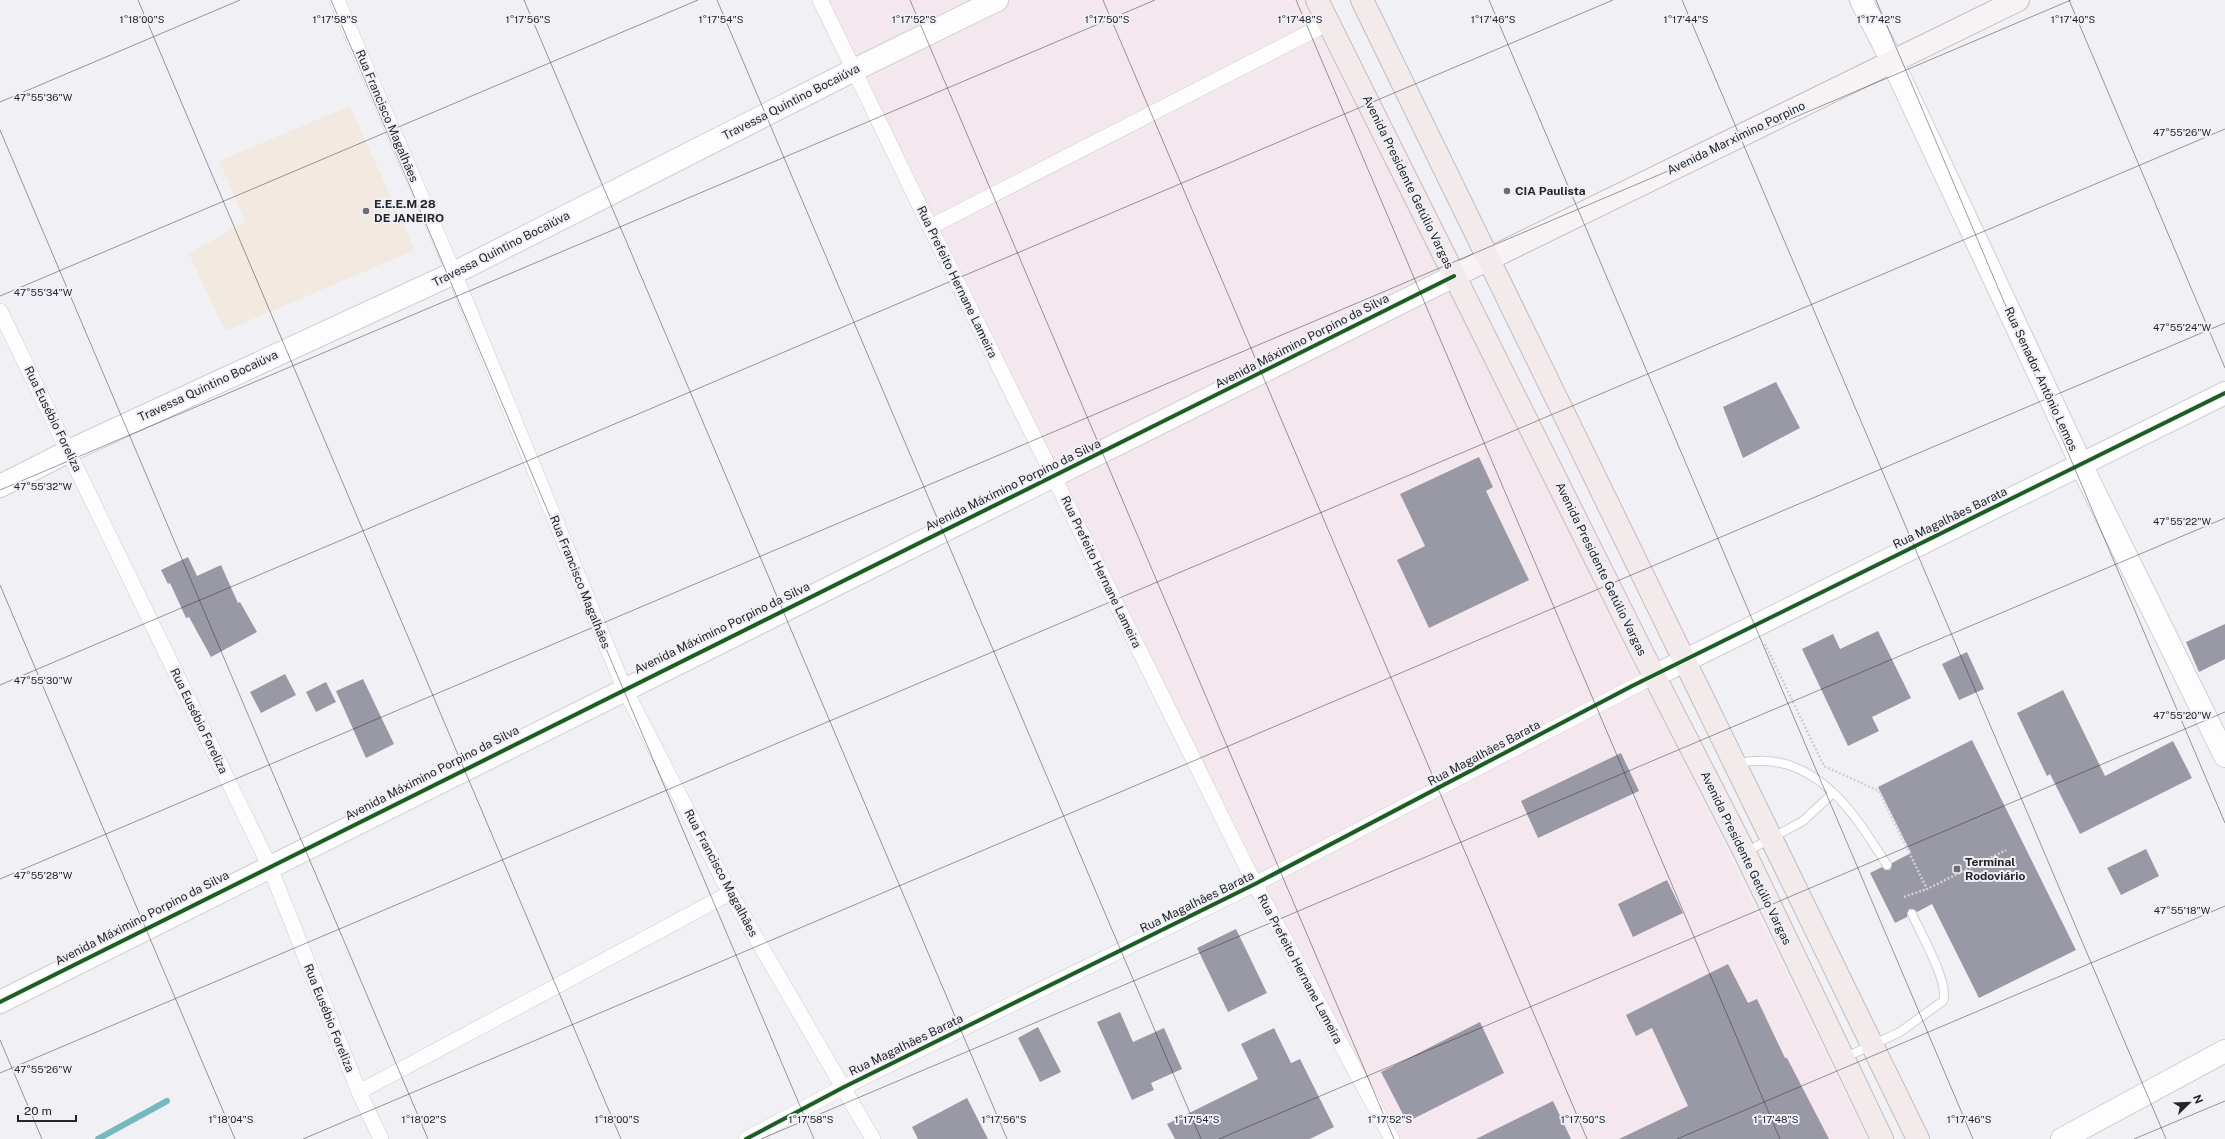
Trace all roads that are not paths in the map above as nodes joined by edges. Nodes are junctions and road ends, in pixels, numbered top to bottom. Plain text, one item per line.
1 (337, 0) edge
2 (820, 0) edge
3 (997, 0) edge
4 (1317, 0) edge
5 (1362, 0) edge
6 (1861, 0) edge
7 (2018, 0) edge
8 (1328, 23) junction
9 (1893, 62) junction
10 (854, 70) junction
11 (930, 227) junction
12 (1488, 258) junction
13 (454, 273) junction
14 (1454, 276) junction
15 (0, 311) edge
16 (2225, 393) edge
17 (68, 451) junction
18 (2082, 465) junction
19 (1054, 476) junction
20 (0, 486) edge
21 (1684, 661) junction
22 (1654, 676) junction
23 (624, 688) junction
24 (2225, 756) edge
25 (1735, 763) junction
26 (1833, 793) junction
27 (1772, 839) junction
28 (1745, 853) junction
29 (269, 865) junction
30 (1887, 865) dead end
31 (1255, 884) junction
32 (730, 893) junction
33 (1912, 914) dead end
34 (0, 1002) edge
35 (1873, 1044) junction
36 (2225, 1051) edge
37 (1844, 1058) junction
38 (844, 1087) junction
39 (359, 1092) junction
40 (381, 1139) edge
41 (746, 1139) edge
42 (873, 1139) edge
43 (1392, 1139) edge
44 (1882, 1139) edge
45 (1918, 1139) edge
46 (2062, 1139) edge

1 - 13 street, Rua Francisco Magalhães
2 - 10 street, Rua Prefeito Hernane Lameira
3 - 10 street, Travessa Quintino Bocaiúva
4 - 8 highway, Avenida Presidente Getúlio Vargas
5 - 12 highway
6 - 9 street, Rua Senador Antônio Lemos
7 - 9 main road, Avenida Marximino Porpino
8 - 11 street
8 - 14 highway, Avenida Presidente Getúlio Vargas
9 - 12 main road, Avenida Marximino Porpino
9 - 18 street, Rua Senador Antônio Lemos
10 - 11 street, Rua Prefeito Hernane Lameira
10 - 13 street, Travessa Quintino Bocaiúva
11 - 19 street, Rua Prefeito Hernane Lameira
12 - 14 main road, Avenida Marximino Porpino
12 - 21 highway
13 - 17 street, Travessa Quintino Bocaiúva
13 - 23 street, Rua Francisco Magalhães
14 - 19 street, Avenida Máximino Porpino da Silva
14 - 22 highway, Avenida Presidente Getúlio Vargas
15 - 17 street, Rua Eusébio Foreliza
16 - 18 street, Rua Magalhães Barata
17 - 20 street, Travessa Quintino Bocaiúva
17 - 29 street, Rua Eusébio Foreliza
18 - 21 street, Rua Magalhães Barata
18 - 24 street, Rua Senador Antônio Lemos
19 - 23 street, Avenida Máximino Porpino da Silva
19 - 31 street, Rua Prefeito Hernane Lameira
21 - 22 street, Rua Magalhães Barata
21 - 25 highway
22 - 28 highway, Avenida Presidente Getúlio Vargas
22 - 31 street, Rua Magalhães Barata
23 - 29 street, Avenida Máximino Porpino da Silva
23 - 32 street, Rua Francisco Magalhães
25 - 26 lane
25 - 27 highway
26 - 27 lane
26 - 30 lane
27 - 28 lane
27 - 35 highway
28 - 37 highway, Avenida Presidente Getúlio Vargas
29 - 34 street, Avenida Máximino Porpino da Silva
29 - 39 street, Rua Eusébio Foreliza
31 - 38 street, Rua Magalhães Barata
31 - 43 street, Rua Prefeito Hernane Lameira
32 - 38 street, Rua Francisco Magalhães
32 - 39 street
33 - 35 lane
35 - 37 lane
35 - 45 highway
36 - 46 street
37 - 44 highway, Avenida Presidente Getúlio Vargas
38 - 41 street, Rua Magalhães Barata
38 - 42 street, Rua Francisco Magalhães
39 - 40 street, Rua Eusébio Foreliza

